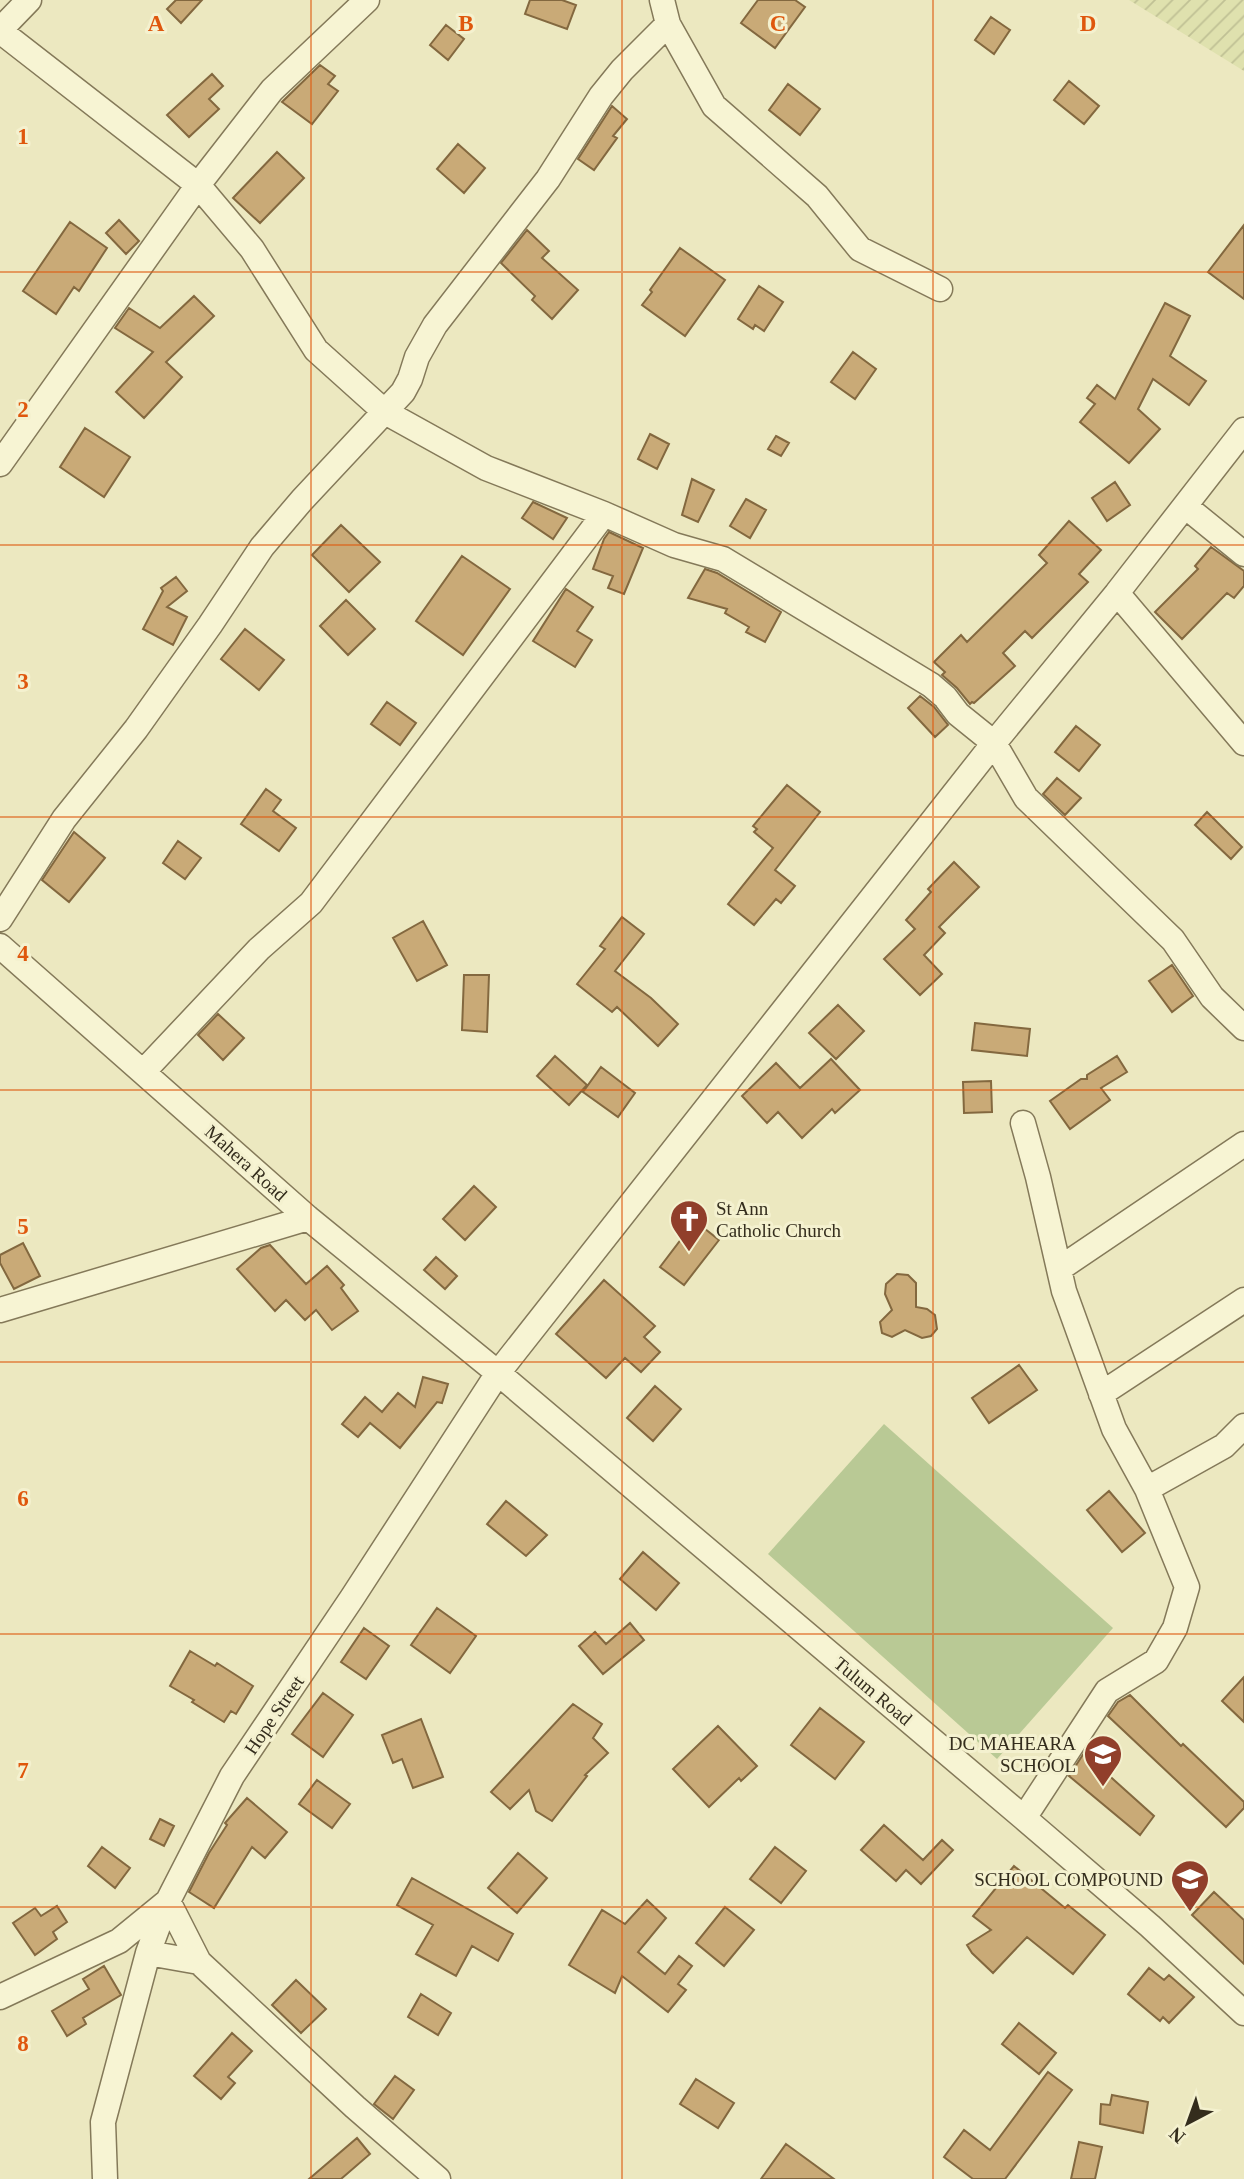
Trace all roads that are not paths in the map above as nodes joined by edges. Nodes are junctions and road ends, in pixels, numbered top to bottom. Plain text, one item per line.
1 (29, 0) edge
2 (367, 0) edge
3 (665, 12) edge
4 (0, 31) edge
5 (198, 185) junction
6 (940, 289) dead end
7 (384, 412) junction
8 (1244, 430) edge
9 (0, 464) edge
10 (1185, 506) junction
11 (604, 514) junction
12 (1244, 554) edge
13 (1117, 593) junction
14 (994, 743) junction
15 (1244, 743) edge
16 (0, 919) edge
17 (0, 946) edge
18 (1244, 1028) edge
19 (143, 1072) junction
20 (1023, 1123) dead end
21 (1244, 1144) edge
22 (308, 1218) junction
23 (1059, 1269) junction
24 (1244, 1300) edge
25 (0, 1310) edge
26 (498, 1373) junction
27 (1101, 1394) junction
28 (1244, 1426) edge
29 (1147, 1489) junction
30 (1024, 1818) junction
31 (167, 1901) junction
32 (148, 1953) junction
33 (199, 1962) junction
34 (0, 1997) edge
35 (1244, 2013) edge
36 (105, 2179) edge
37 (438, 2179) edge

1 - 4 street
2 - 5 street
3 - 6 street
3 - 7 street
4 - 5 street
5 - 7 street
5 - 9 street
7 - 11 street
7 - 16 street
8 - 10 street, Hope Street
10 - 12 street
10 - 13 street, Hope Street
11 - 14 street
11 - 19 street
13 - 14 street, Hope Street
13 - 15 street
14 - 18 street
14 - 26 street, Hope Street
17 - 19 street, Mahera Road
19 - 22 street, Mahera Road
20 - 23 street
21 - 23 street
22 - 25 street
22 - 26 street, Mahera Road
23 - 27 street
24 - 27 street
26 - 30 street, Tulum Road
26 - 31 street, Hope Street
27 - 29 street
28 - 29 street
29 - 30 street
30 - 35 street, Tulum Road
31 - 32 street
31 - 33 street
31 - 34 street, Hope Street
32 - 33 street
32 - 36 street
33 - 37 street

